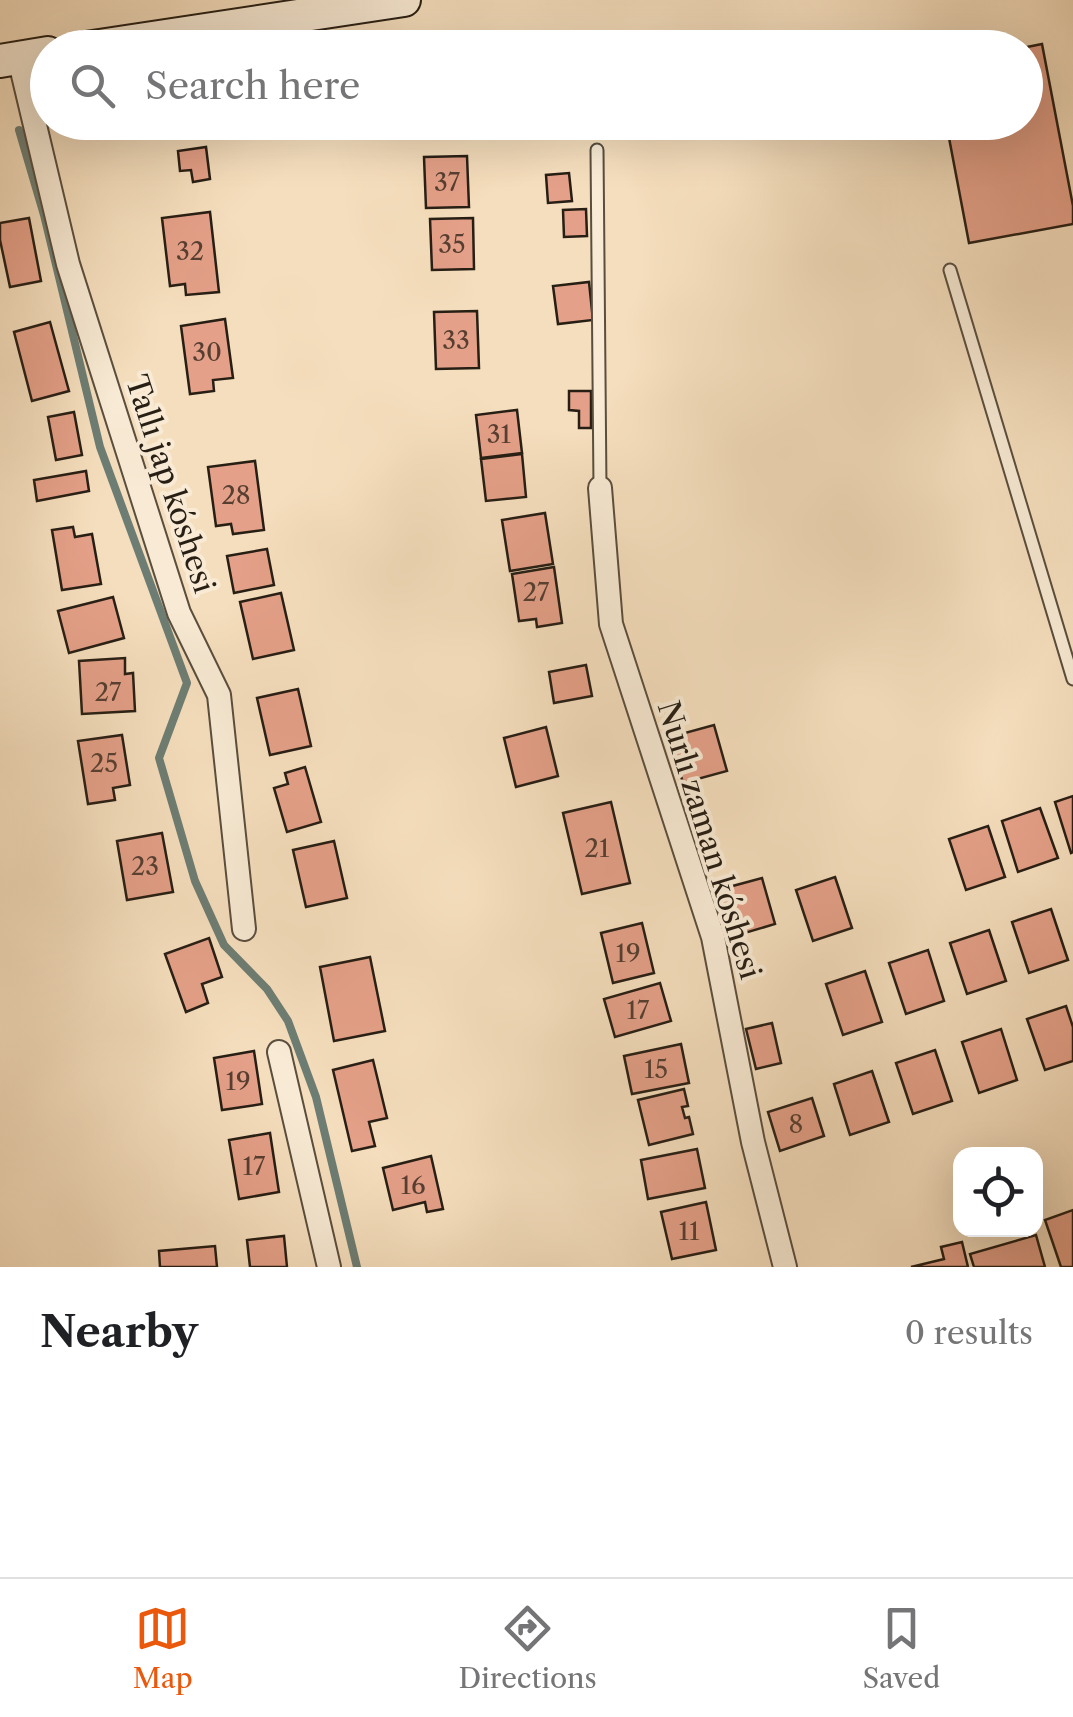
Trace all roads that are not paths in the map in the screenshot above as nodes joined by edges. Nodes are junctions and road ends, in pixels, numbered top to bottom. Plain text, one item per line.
1 (404, 0) edge
2 (205, 30) edge
3 (22, 57) edge
4 (30, 93) edge
5 (40, 140) edge
6 (597, 150) dead end
7 (950, 270) dead end
8 (600, 488) joint
9 (1073, 630) edge
10 (1060, 634) junction
11 (1073, 679) edge
12 (244, 930) dead end
13 (279, 1052) dead end
14 (329, 1267) edge
15 (785, 1267) edge

1 - 2 main road
3 - 4 street, Tallı jap kóshesi
5 - 12 street, Tallı jap kóshesi
6 - 8 lane
7 - 10 lane
8 - 15 street, Nurlı zaman kóshesi
9 - 10 lane
10 - 11 lane
13 - 14 street

